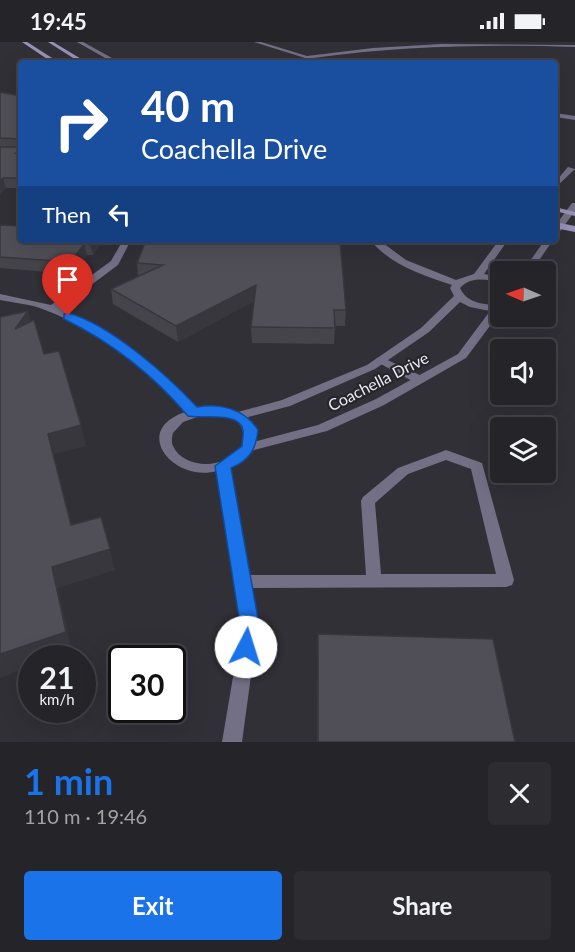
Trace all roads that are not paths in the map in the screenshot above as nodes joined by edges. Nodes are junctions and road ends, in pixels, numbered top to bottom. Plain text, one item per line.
1 (24, 42) edge
2 (50, 42) edge
3 (256, 42) edge
4 (81, 43) edge
5 (91, 43) edge
6 (575, 46) edge
7 (307, 57) junction
8 (52, 60) edge
9 (80, 60) edge
10 (112, 60) edge
11 (316, 60) edge
12 (558, 115) edge
13 (575, 118) edge
14 (571, 169) dead end
15 (558, 183) edge
16 (558, 209) edge
17 (573, 210) edge
18 (558, 226) edge
19 (558, 227) edge
20 (575, 229) edge
21 (126, 243) edge
22 (377, 243) edge
23 (502, 243) edge
24 (547, 243) edge
25 (534, 261) edge
26 (477, 276) junction
27 (490, 278) edge
28 (457, 284) junction
29 (0, 297) edge
30 (459, 297) junction
31 (490, 307) edge
32 (52, 309) junction
33 (490, 321) edge
34 (381, 360) junction
35 (420, 380) junction
36 (193, 412) junction
37 (238, 417) junction
38 (249, 447) junction
39 (223, 466) junction
40 (374, 581) junction
41 (244, 582) junction
42 (232, 742) edge

1 - 8 main road
2 - 9 main road
3 - 7 street
4 - 5 street
4 - 10 street
6 - 7 street
7 - 11 street
12 - 13 street
14 - 15 street
16 - 17 main road
17 - 18 street
19 - 20 main road
21 - 32 street
22 - 28 street
23 - 26 street
24 - 25 street
26 - 27 street
26 - 28 street
28 - 30 street
29 - 32 street
30 - 31 street, Coachella Drive
30 - 34 street, Coachella Drive
32 - 36 street
33 - 35 street, Coachella Drive
34 - 35 street
34 - 37 street, Coachella Drive
35 - 38 street, Coachella Drive
36 - 37 street, Coachella Drive
36 - 39 street
37 - 38 street
38 - 39 street, Coachella Drive
39 - 41 street
40 - 40 street
40 - 41 street
41 - 42 street

